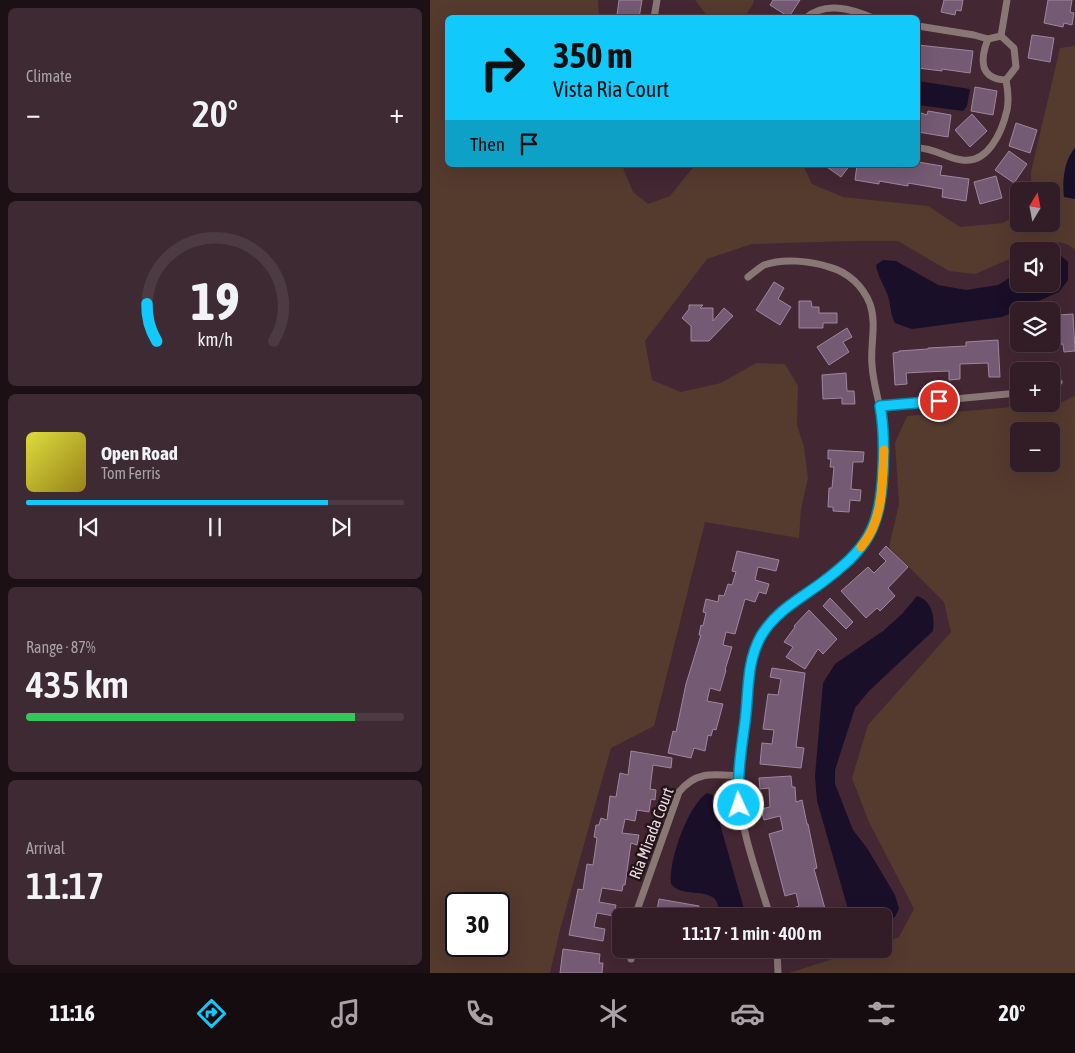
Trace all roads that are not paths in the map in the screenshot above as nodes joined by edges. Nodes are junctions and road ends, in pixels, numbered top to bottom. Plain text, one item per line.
1 (657, 0) edge
2 (1007, 0) edge
3 (654, 15) edge
4 (809, 15) edge
5 (865, 15) edge
6 (920, 26) edge
7 (1001, 36) junction
8 (988, 39) junction
9 (1006, 80) junction
10 (920, 148) edge
11 (748, 277) dead end
12 (1010, 394) edge
13 (880, 406) junction
14 (738, 776) junction
15 (638, 908) edge
16 (768, 908) edge
17 (777, 958) edge
18 (778, 973) edge

1 - 3 street
2 - 7 street
4 - 5 street
6 - 8 street
7 - 8 street
7 - 9 street
8 - 9 street
9 - 10 street
11 - 13 street
12 - 13 street
13 - 14 street
14 - 15 street, Ria Mirada Court
14 - 16 street
17 - 18 street

